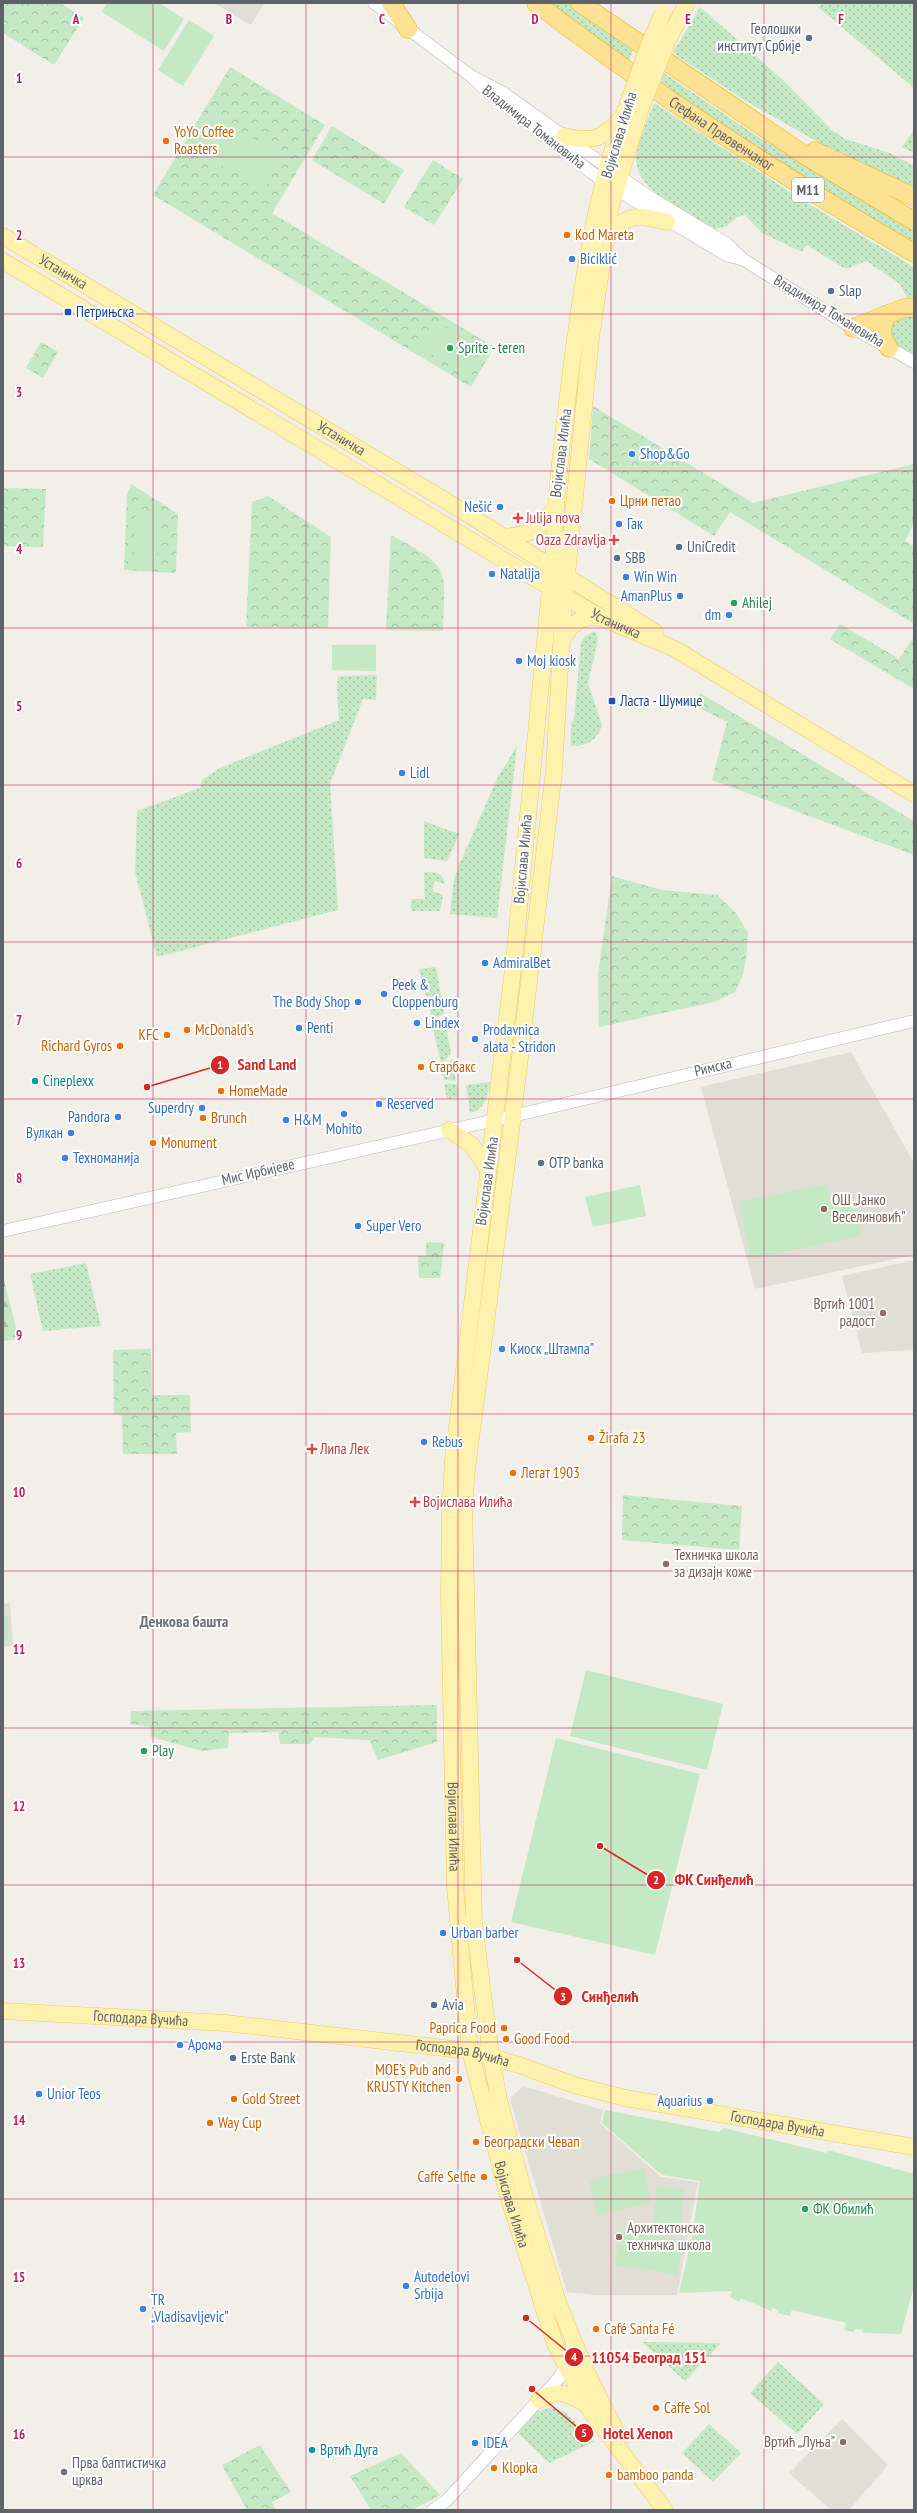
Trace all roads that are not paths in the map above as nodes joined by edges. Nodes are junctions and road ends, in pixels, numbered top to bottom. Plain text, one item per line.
1 (374, 3) edge
2 (391, 3) edge
3 (536, 3) edge
4 (580, 3) edge
5 (668, 3) edge
6 (687, 3) edge
7 (408, 29) junction
8 (471, 76) junction
9 (631, 109) junction
10 (766, 131) junction
11 (564, 136) junction
12 (612, 179) junction
13 (914, 197) edge
14 (914, 221) edge
15 (667, 222) junction
16 (3, 236) edge
17 (604, 246) junction
18 (914, 253) edge
19 (744, 260) junction
20 (3, 261) edge
21 (914, 308) edge
22 (888, 314) junction
23 (853, 328) junction
24 (889, 348) junction
25 (914, 362) edge
26 (555, 508) junction
27 (505, 537) junction
28 (552, 566) junction
29 (567, 577) junction
30 (549, 585) junction
31 (566, 596) junction
32 (604, 619) junction
33 (561, 644) junction
34 (674, 649) junction
35 (914, 794) edge
36 (914, 1021) edge
37 (513, 1116) junction
38 (495, 1120) junction
39 (449, 1130) junction
40 (488, 1170) junction
41 (3, 1230) edge
42 (3, 2011) edge
43 (470, 2051) junction
44 (491, 2056) junction
45 (914, 2147) edge
46 (573, 2340) junction
47 (566, 2367) junction
48 (539, 2400) junction
49 (588, 2406) junction
50 (629, 2461) junction
51 (432, 2510) edge
52 (666, 2510) edge

1 - 7 street, Владимира Томановића
2 - 7 highway
3 - 18 highway, Стефана Првовенчаног / M11
4 - 10 highway, Стефана Првовенчаног / M11
5 - 9 main road, Војислава Илића, bridge
6 - 9 main road, Војислава Илића, bridge
7 - 8 street, Владимира Томановића
8 - 11 street, Владимира Томановића
8 - 12 street, Владимира Томановића
9 - 11 main road
9 - 12 main road, Војислава Илића
10 - 13 highway
10 - 14 highway, Стефана Првовенчаног / M11
11 - 12 street, Владимира Томановића
12 - 15 street, Владимира Томановића
12 - 17 main road, Војислава Илића
12 - 19 street, Владимира Томановића
12 - 26 main road, Војислава Илића
15 - 17 main road
15 - 19 street, Владимира Томановића
16 - 27 main road, Устаничка
17 - 29 main road, Војислава Илића
19 - 23 street, Владимира Томановића
20 - 30 main road, Устаничка
21 - 22 highway
22 - 23 highway
22 - 24 highway
23 - 24 street, Владимира Томановића
24 - 25 street, Владимира Томановића
26 - 27 main road
26 - 28 main road, Војислава Илића
27 - 28 main road, Устаничка
28 - 29 main road, Устаничка
28 - 30 main road, Војислава Илића
29 - 31 main road, Војислава Илића
29 - 34 main road, Устаничка
30 - 31 main road, Устаничка
30 - 38 main road, Војислава Илића
31 - 32 main road, Устаничка
31 - 33 main road, Војислава Илића
32 - 33 main road
32 - 34 main road, Устаничка
33 - 37 main road, Војислава Илића
34 - 35 main road, Устаничка
36 - 37 street, Римска
37 - 38 street, Мис Ирбијеве
37 - 44 main road, Војислава Илића
38 - 39 street, Мис Ирбијеве
38 - 40 main road, Војислава Илића
39 - 40 main road
39 - 41 street, Мис Ирбијеве
40 - 43 main road, Војислава Илића
42 - 43 main road, Господара Вучића
43 - 44 main road, Господара Вучића
43 - 47 main road, Војислава Илића
44 - 45 main road, Господара Вучића
44 - 46 main road, Војислава Илића
46 - 47 street
46 - 50 main road, Војислава Илића
47 - 48 street
47 - 49 main road, Војислава Илића
48 - 49 main road
48 - 51 street
49 - 50 main road, Војислава Илића
50 - 52 main road, Војислава Илића

